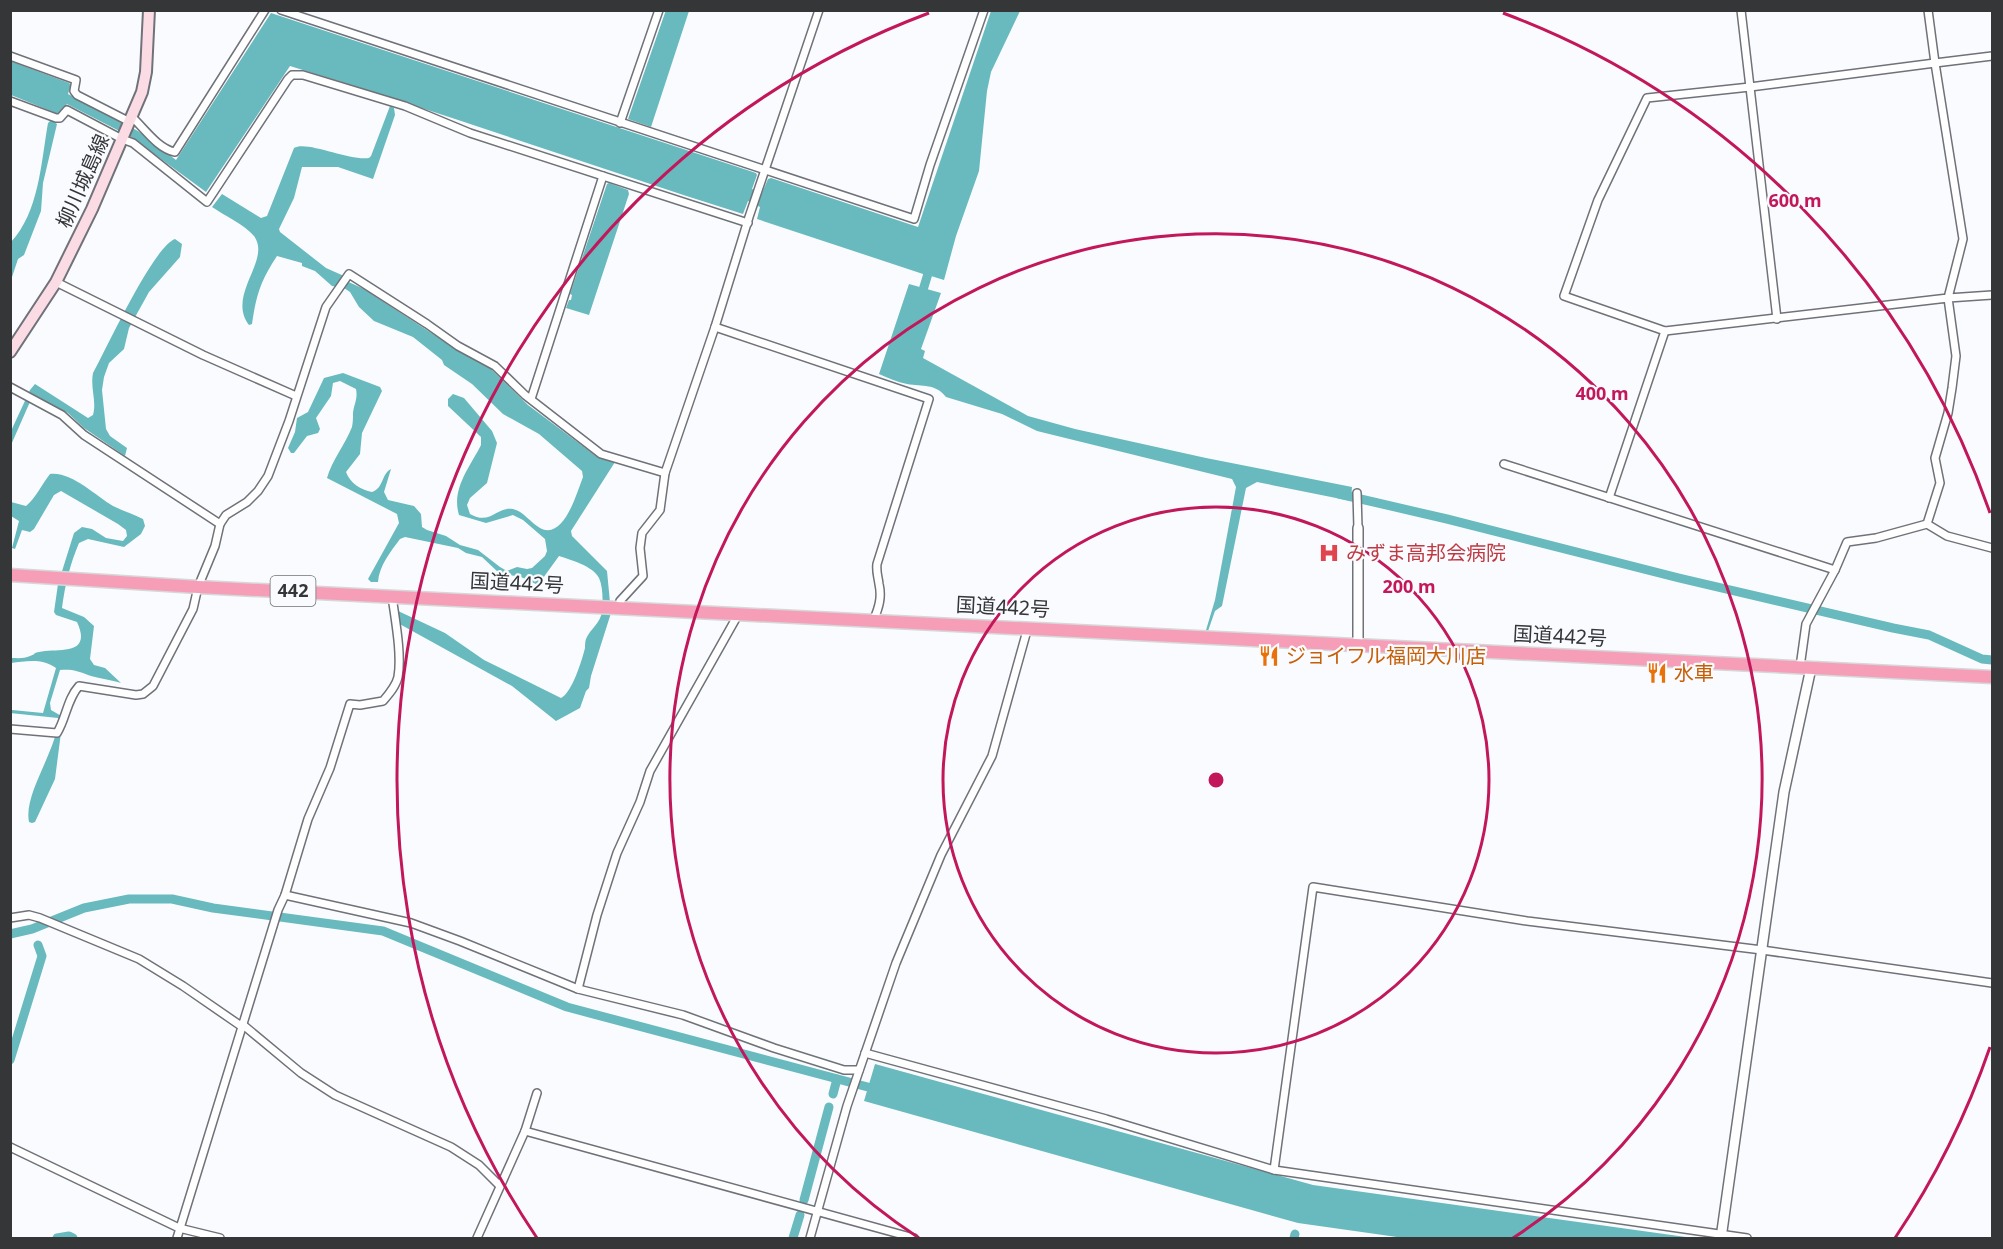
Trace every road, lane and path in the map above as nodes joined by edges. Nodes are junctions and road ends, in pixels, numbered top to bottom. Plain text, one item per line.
1 (149, 10) edge
2 (265, 10) edge
3 (281, 10) edge
4 (659, 10) edge
5 (819, 10) edge
6 (1741, 10) edge
7 (1928, 10) edge
8 (982, 11) edge
9 (10, 56) edge
10 (1992, 56) edge
11 (1935, 63) junction
12 (1750, 87) junction
13 (10, 102) edge
14 (130, 121) junction
15 (620, 123) junction
16 (122, 139) junction
17 (764, 173) junction
18 (603, 176) junction
19 (749, 220) junction
20 (56, 282) junction
21 (1992, 295) edge
22 (1948, 298) junction
23 (1777, 319) junction
24 (716, 327) junction
25 (1665, 332) junction
26 (10, 352) edge
27 (10, 387) edge
28 (296, 396) junction
29 (531, 399) junction
30 (1504, 464) dead end
31 (665, 473) junction
32 (1357, 493) dead end
33 (1609, 498) junction
34 (220, 524) junction
35 (1927, 524) junction
36 (1358, 528) joint
37 (1992, 548) edge
38 (1835, 570) junction
39 (10, 575) edge
40 (198, 587) junction
41 (392, 596) junction
42 (617, 608) junction
43 (740, 613) junction
44 (874, 619) junction
45 (1028, 627) junction
46 (1358, 645) junction
47 (1806, 667) junction
48 (1992, 677) edge
49 (10, 729) edge
50 (285, 895) junction
51 (10, 918) edge
52 (1762, 950) junction
53 (1992, 983) edge
54 (578, 989) junction
55 (241, 1025) junction
56 (865, 1053) junction
57 (859, 1072) junction
58 (537, 1093) dead end
59 (525, 1131) junction
60 (10, 1147) edge
61 (1274, 1170) junction
62 (500, 1186) junction
63 (818, 1211) junction
64 (179, 1228) junction
65 (1721, 1237) edge
66 (177, 1239) edge
67 (220, 1239) edge
68 (477, 1239) edge
69 (810, 1239) edge
70 (914, 1239) edge
71 (1748, 1239) edge

1 - 14 main road, 柳川城島線
2 - 14 street
3 - 15 street
4 - 15 street
5 - 17 street
6 - 12 street
7 - 11 street
8 - 17 street
9 - 14 street
10 - 11 street
11 - 12 street
11 - 22 street
12 - 23 street
12 - 25 street
13 - 16 street
14 - 16 main road, 柳川城島線
15 - 17 street
16 - 18 street
16 - 20 main road, 柳川城島線
17 - 19 street
18 - 19 street
18 - 29 street
19 - 24 street
20 - 26 main road, 柳川城島線
20 - 28 street
21 - 22 street
22 - 23 street
22 - 35 street
23 - 25 street
24 - 31 street
24 - 44 street
25 - 33 street
27 - 34 street
28 - 29 street
28 - 34 street
29 - 31 street
30 - 33 street
31 - 42 street
32 - 36 street
33 - 38 street
34 - 40 street
35 - 37 street
35 - 38 street
36 - 46 street
38 - 47 street
39 - 40 highway, 国道442号 / 442
40 - 41 highway, 国道442号 / 442
40 - 49 street
41 - 42 highway, 国道442号 / 442
41 - 50 street
42 - 43 highway, 国道442号 / 442
43 - 44 highway, 国道442号 / 442
43 - 54 street
44 - 45 highway, 国道442号 / 442
45 - 46 highway, 国道442号 / 442
45 - 56 street
46 - 47 highway, 国道442号 / 442
47 - 48 highway, 国道442号 / 442
47 - 52 street
50 - 54 street
50 - 55 street
51 - 55 street
52 - 53 street
52 - 61 street
52 - 65 street
54 - 57 street
55 - 62 street
55 - 64 street
56 - 57 street
56 - 61 street
57 - 63 street
58 - 59 street
59 - 62 street
59 - 63 street
60 - 64 street
61 - 65 street
62 - 68 street
63 - 69 street
63 - 70 street
64 - 66 street
64 - 67 street
65 - 71 street

